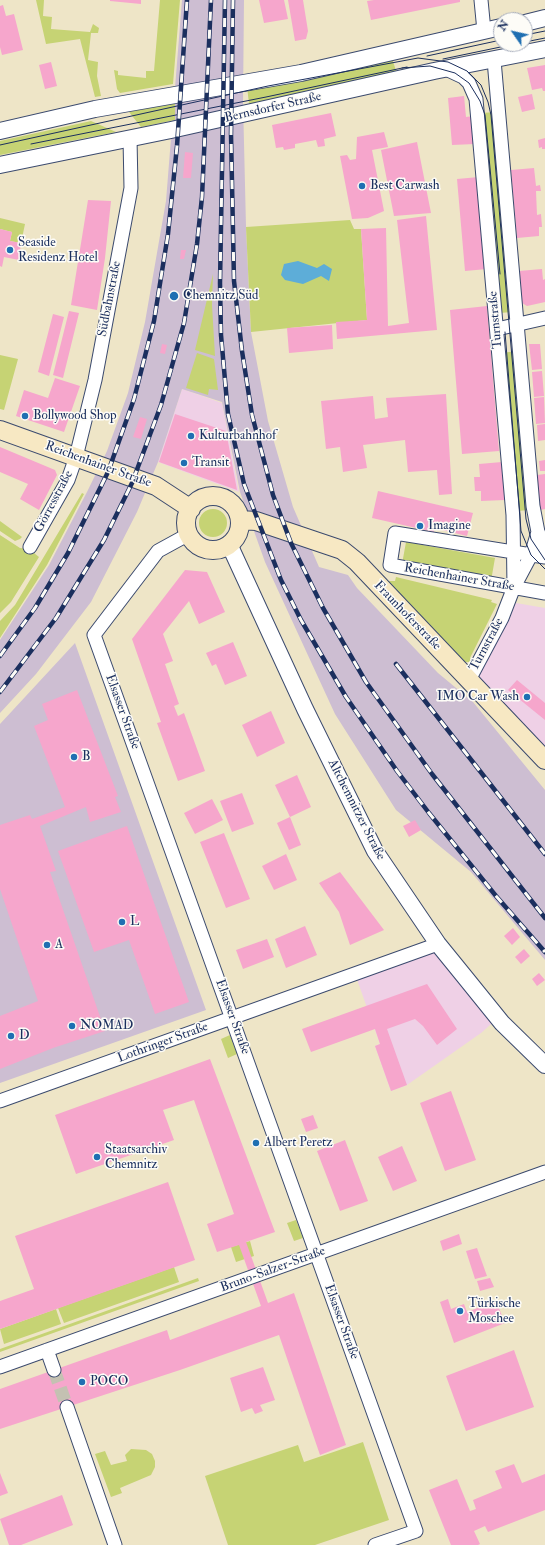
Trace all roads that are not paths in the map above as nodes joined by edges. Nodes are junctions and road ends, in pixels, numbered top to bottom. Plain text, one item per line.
1 (481, 0) edge
2 (545, 18) edge
3 (533, 20) edge
4 (493, 29) edge
5 (484, 31) junction
6 (545, 49) edge
7 (494, 60) junction
8 (446, 69) junction
9 (0, 131) edge
10 (130, 138) junction
11 (0, 165) edge
12 (545, 318) edge
13 (518, 324) junction
14 (497, 328) junction
15 (0, 430) edge
16 (76, 457) junction
17 (191, 509) junction
18 (240, 520) junction
19 (538, 532) junction
20 (189, 534) junction
21 (229, 544) junction
22 (545, 546) edge
23 (30, 547) dead end
24 (514, 552) junction
25 (531, 555) junction
26 (545, 558) edge
27 (514, 587) junction
28 (545, 593) edge
29 (469, 680) junction
30 (545, 760) edge
31 (438, 944) junction
32 (232, 1018) junction
33 (545, 1065) edge
34 (0, 1101) edge
35 (545, 1172) edge
36 (317, 1254) junction
37 (47, 1350) junction
38 (0, 1367) edge
39 (54, 1370) tunnel mouth
40 (66, 1407) tunnel mouth
41 (115, 1545) edge
42 (375, 1545) edge

1 - 5 street
2 - 3 street
4 - 5 street
5 - 9 street
6 - 7 street, Bernsdorfer Straße
7 - 8 street, Bernsdorfer Straße
7 - 13 street, Turnstraße
8 - 10 street, Bernsdorfer Straße
8 - 14 street, Turnstraße
10 - 11 street, Bernsdorfer Straße
10 - 16 street, Südbahnstraße
12 - 13 street
13 - 14 street
13 - 19 street, Turnstraße
14 - 24 street, Turnstraße
15 - 16 main road, Reichenhainer Straße
16 - 17 main road, Reichenhainer Straße
16 - 23 street, Görresstraße
17 - 18 main road
17 - 20 main road
18 - 21 main road
18 - 29 main road, Fraunhoferstraße
19 - 22 street, Turnstraße
19 - 25 street, Turnstraße
20 - 21 main road
20 - 32 street, Elsasser Straße
21 - 31 street, Altchemnitzer Straße
24 - 25 street, Reichenhainer Straße
24 - 27 street, Turnstraße
24 - 27 street, Reichenhainer Straße
25 - 26 street, Reichenhainer Straße
25 - 27 street, Turnstraße
27 - 28 street, Reichenhainer Straße
27 - 29 street, Turnstraße
29 - 30 main road, Fraunhoferstraße
31 - 32 street, Lothringer Straße
31 - 33 street, Altchemnitzer Straße
32 - 34 street, Lothringer Straße
32 - 36 street, Elsasser Straße
35 - 36 street, Bruno-Salzer-Straße
36 - 37 street, Bruno-Salzer-Straße
36 - 42 street, Elsasser Straße
37 - 38 street, Bruno-Salzer-Straße
37 - 39 street
40 - 41 street

